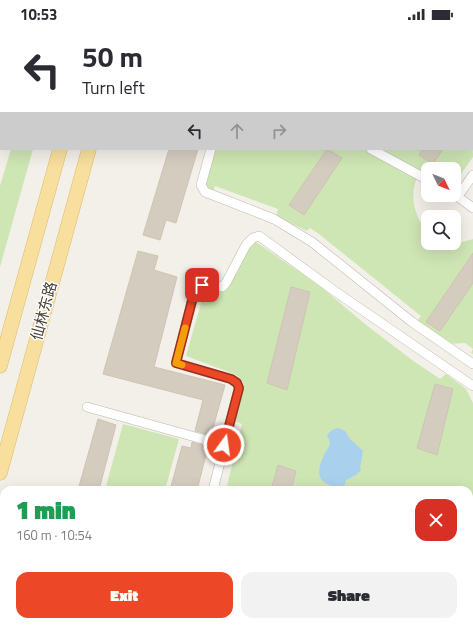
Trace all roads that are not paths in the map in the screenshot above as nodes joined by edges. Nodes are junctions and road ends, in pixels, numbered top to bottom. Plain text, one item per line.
1 (60, 150) edge
2 (89, 150) edge
3 (212, 150) edge
4 (373, 150) edge
5 (473, 175) edge
6 (421, 176) edge
7 (461, 189) edge
8 (461, 199) edge
9 (473, 208) edge
10 (473, 364) edge
11 (0, 366) edge
12 (473, 386) edge
13 (87, 407) dead end
14 (224, 445) junction
15 (0, 473) edge
16 (214, 486) edge

1 - 11 main road, 仙林东路
2 - 15 main road, 仙林东路
3 - 10 street
4 - 6 street
5 - 7 street
8 - 9 street
12 - 14 street
13 - 14 street
14 - 16 street

